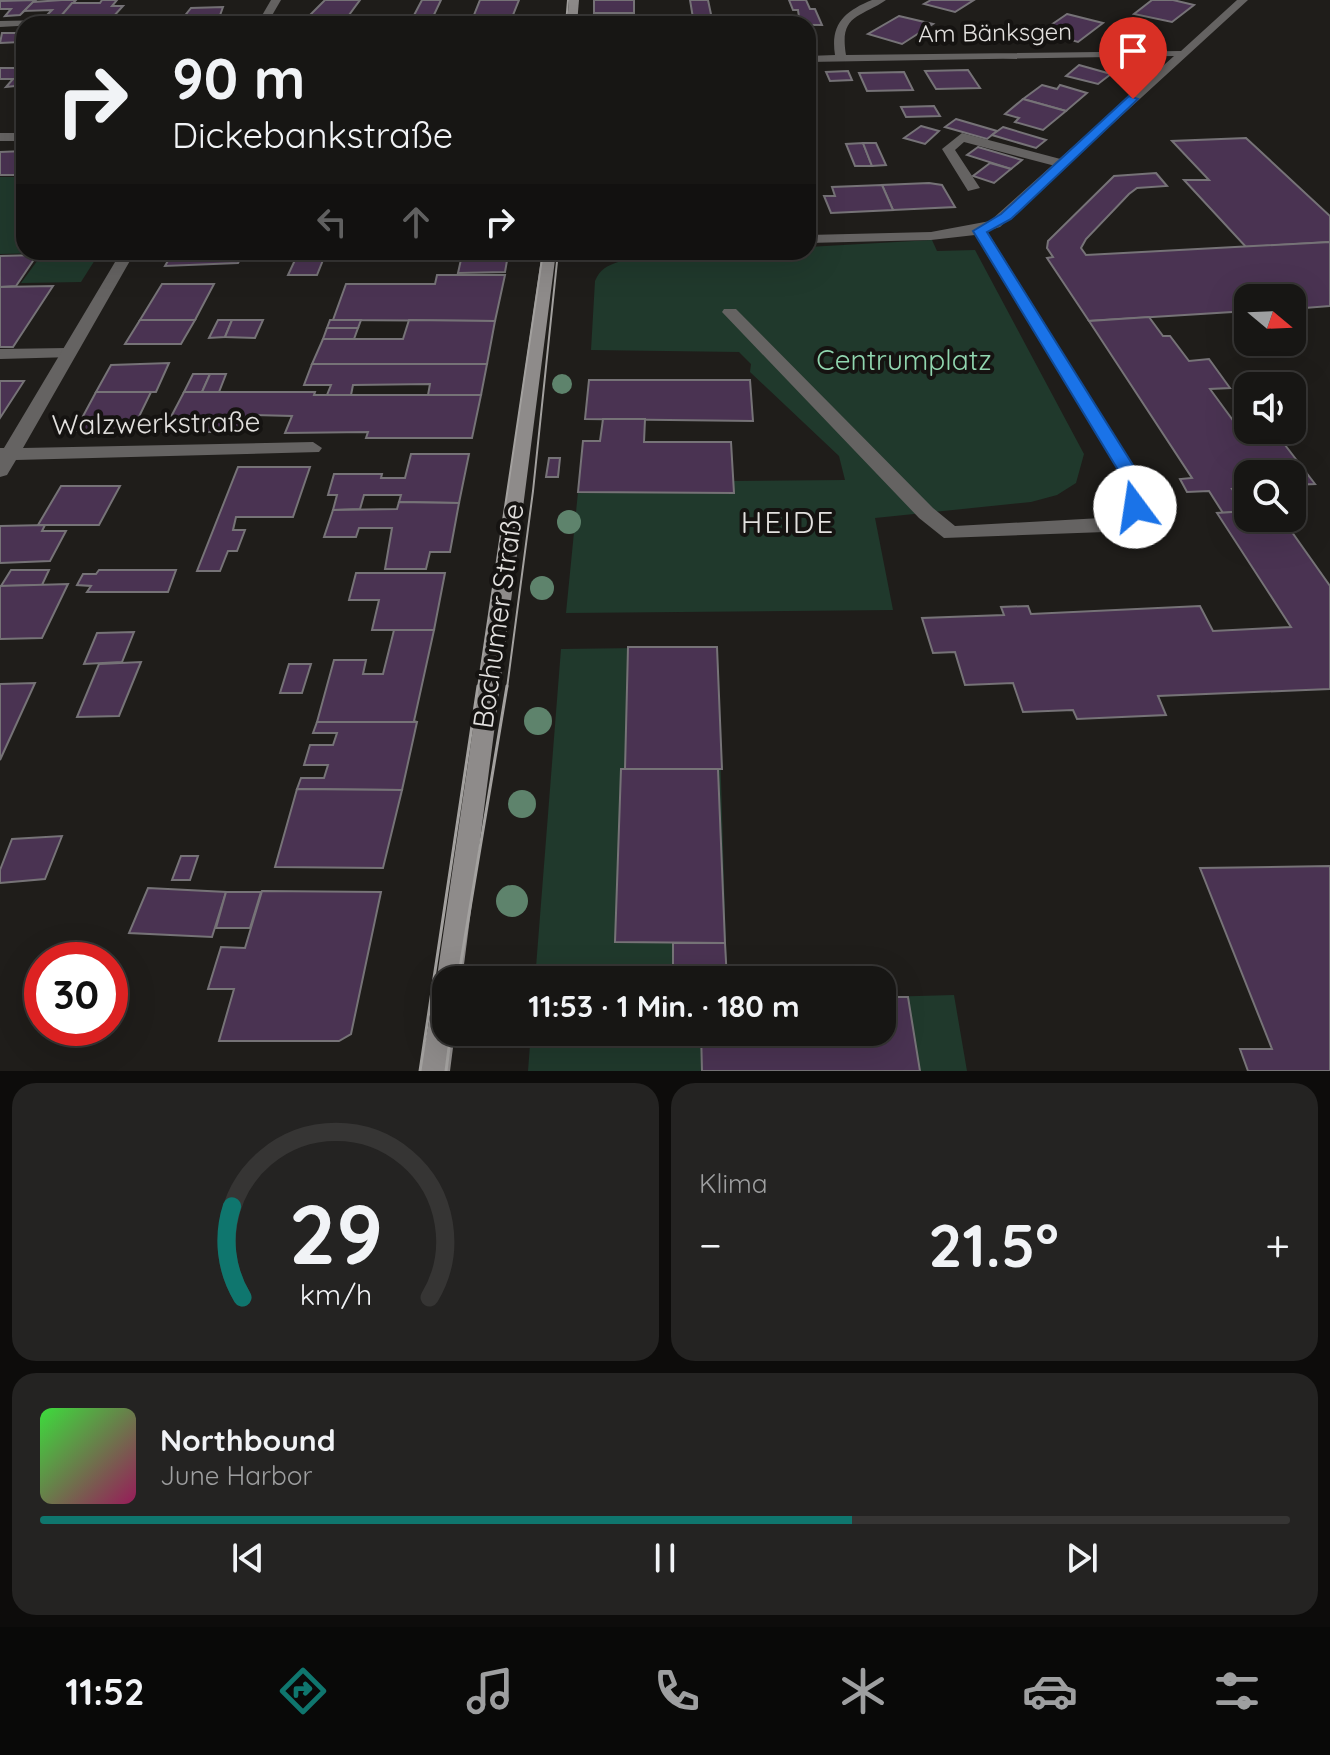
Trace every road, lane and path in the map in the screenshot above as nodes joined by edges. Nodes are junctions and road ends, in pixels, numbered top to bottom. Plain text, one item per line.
1 (881, 0) edge
2 (1243, 0) edge
3 (1182, 54) junction
4 (841, 58) junction
5 (816, 59) edge
6 (1063, 164) junction
7 (973, 188) dead end
8 (980, 231) junction
9 (816, 239) edge
10 (123, 260) edge
11 (548, 260) edge
12 (730, 312) dead end
13 (67, 353) junction
14 (0, 354) edge
15 (313, 448) dead end
16 (5, 454) edge
17 (0, 471) edge
18 (450, 966) edge
19 (439, 1046) edge
20 (435, 1071) edge

1 - 4 street
2 - 3 street
3 - 4 street, Am Bänksgen
3 - 6 street
4 - 5 street, Am Bänksgen
6 - 7 street
6 - 8 street
8 - 9 street
8 - 12 street
10 - 13 street
11 - 18 main road, Bochumer Straße
13 - 14 street
13 - 16 street
15 - 16 street, Walzwerkstraße
16 - 17 street
19 - 20 main road

